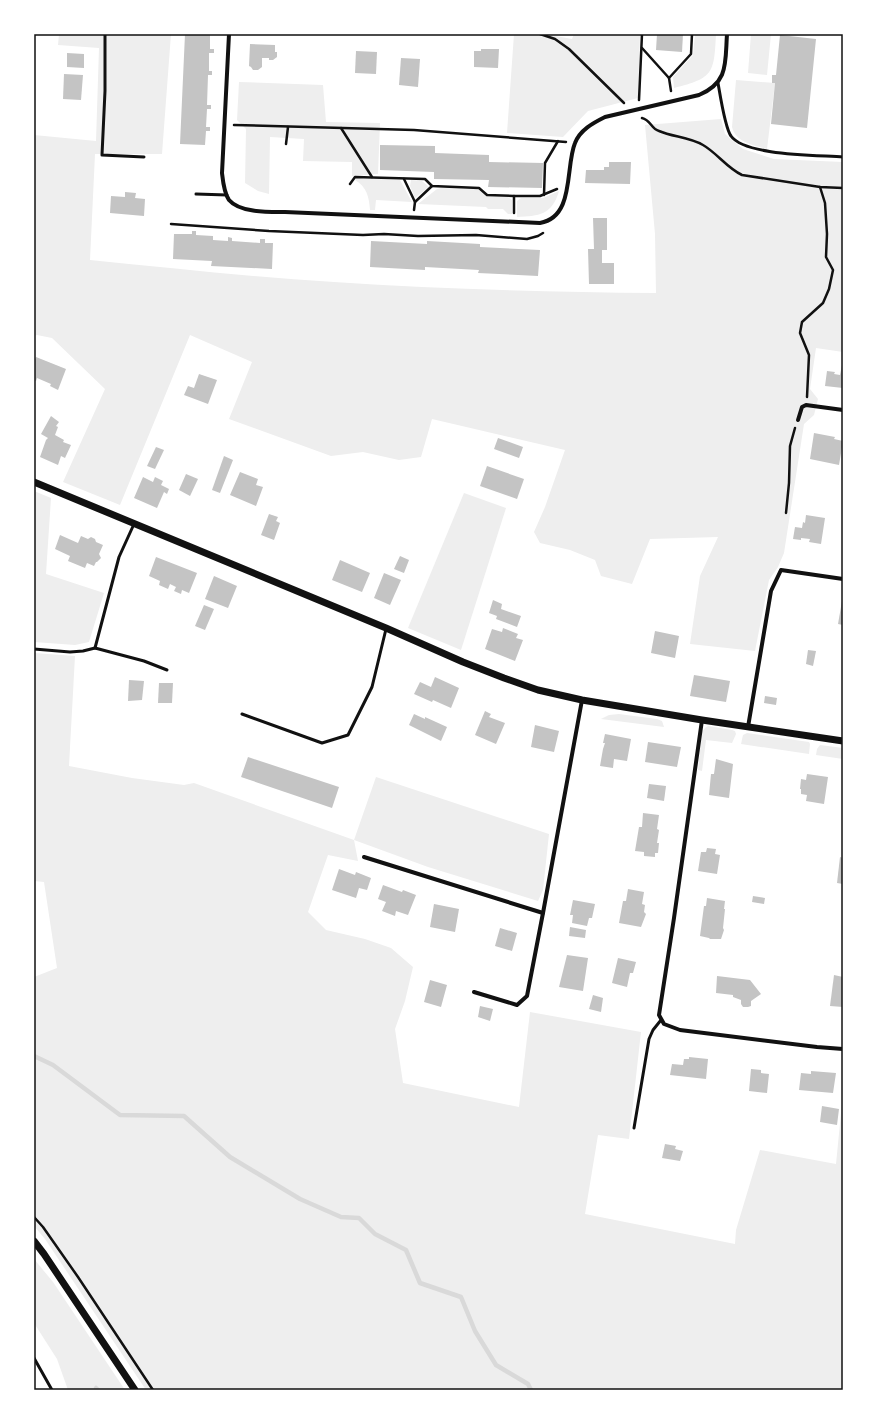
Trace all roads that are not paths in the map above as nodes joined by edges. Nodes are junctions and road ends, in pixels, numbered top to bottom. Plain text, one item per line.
1 (105, 34) edge
2 (228, 34) edge
3 (727, 34) edge
4 (718, 83) junction
5 (144, 157) dead end
6 (843, 157) edge
7 (196, 194) dead end
8 (227, 195) junction
9 (843, 410) edge
10 (798, 420) road end
11 (34, 482) edge
12 (134, 524) junction
13 (843, 579) edge
14 (386, 628) junction
15 (95, 648) junction
16 (34, 649) edge
17 (167, 670) dead end
18 (582, 700) junction
19 (242, 714) dead end
20 (702, 720) junction
21 (748, 727) junction
22 (843, 741) edge
23 (364, 857) dead end
24 (543, 914) junction
25 (474, 992) dead end
26 (661, 1020) junction
27 (843, 1048) edge
28 (634, 1128) dead end
29 (34, 1241) edge
30 (34, 1358) edge
31 (52, 1390) edge
32 (135, 1390) edge

1 - 5 lane
2 - 8 street
3 - 4 street
4 - 6 lane
4 - 8 street
7 - 8 lane
9 - 10 street
11 - 12 street
12 - 14 street
12 - 15 lane
13 - 21 street
14 - 18 street
14 - 19 lane
15 - 16 lane
15 - 17 lane
18 - 20 street
18 - 24 street
20 - 21 street
20 - 26 street
21 - 22 street
23 - 24 street
24 - 25 street
26 - 27 street
26 - 28 lane
29 - 32 street
30 - 31 lane

